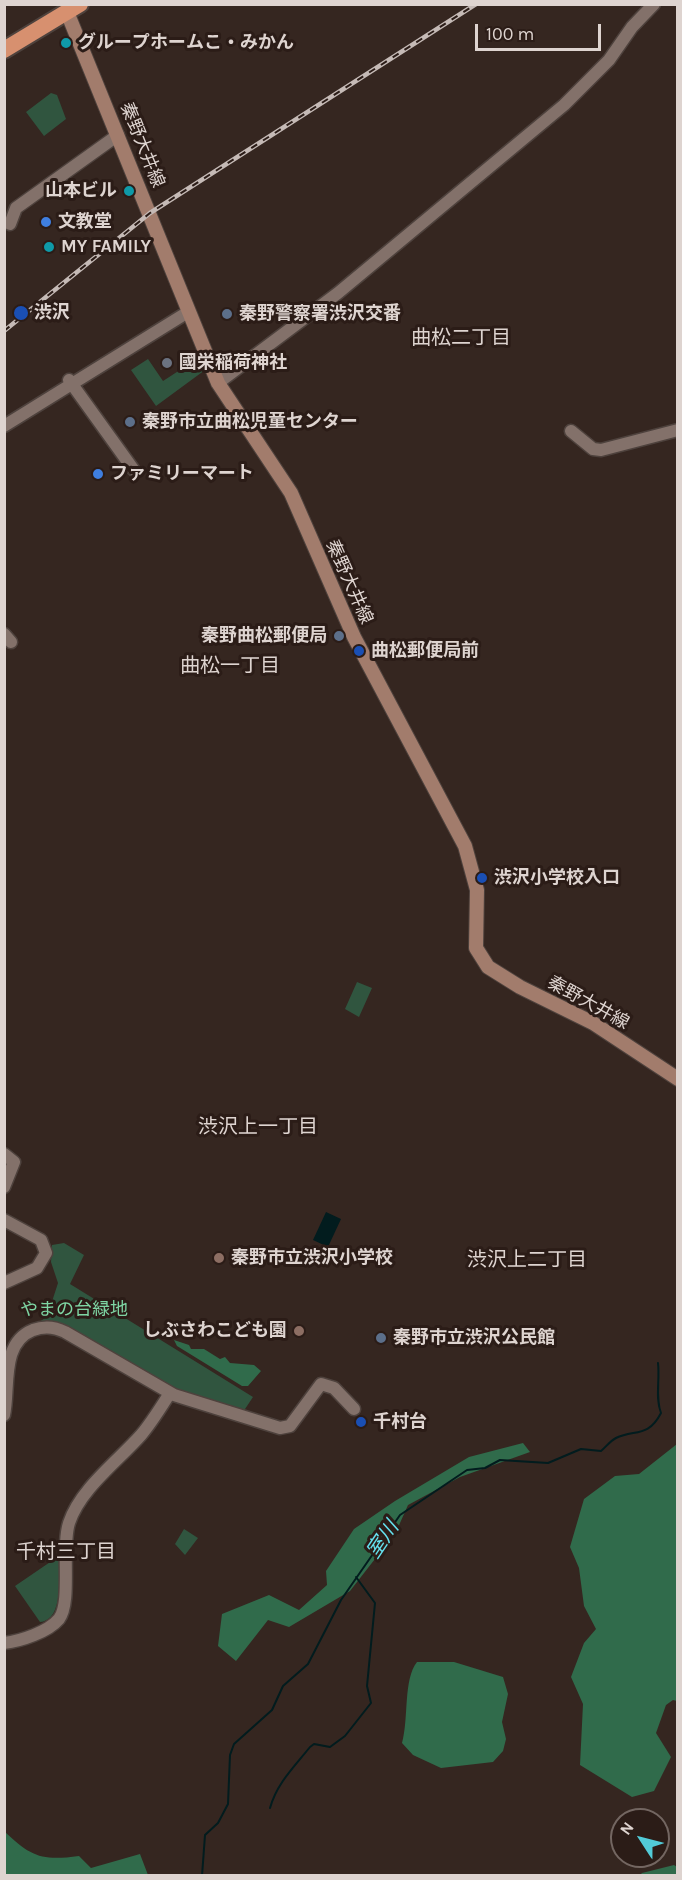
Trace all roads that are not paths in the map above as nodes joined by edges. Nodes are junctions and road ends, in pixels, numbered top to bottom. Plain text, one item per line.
1 (654, 4) edge
2 (74, 8) edge
3 (4, 50) edge
4 (118, 135) junction
5 (10, 224) dead end
6 (188, 312) junction
7 (71, 382) junction
8 (218, 383) junction
9 (4, 426) edge
10 (678, 430) edge
11 (571, 431) dead end
12 (133, 469) dead end
13 (678, 1079) edge
14 (4, 1154) edge
15 (4, 1187) edge
16 (4, 1220) edge
17 (4, 1283) edge
18 (170, 1393) junction
19 (354, 1409) dead end
20 (4, 1415) edge
21 (4, 1643) edge

1 - 8 street
2 - 3 highway
2 - 4 main road, 秦野大井線
4 - 5 street
4 - 6 main road, 秦野大井線
6 - 7 street
6 - 8 main road, 秦野大井線
7 - 9 street
7 - 12 street
8 - 13 main road, 秦野大井線
10 - 11 street
14 - 15 street
16 - 17 street
18 - 19 street
18 - 20 street
18 - 21 street

